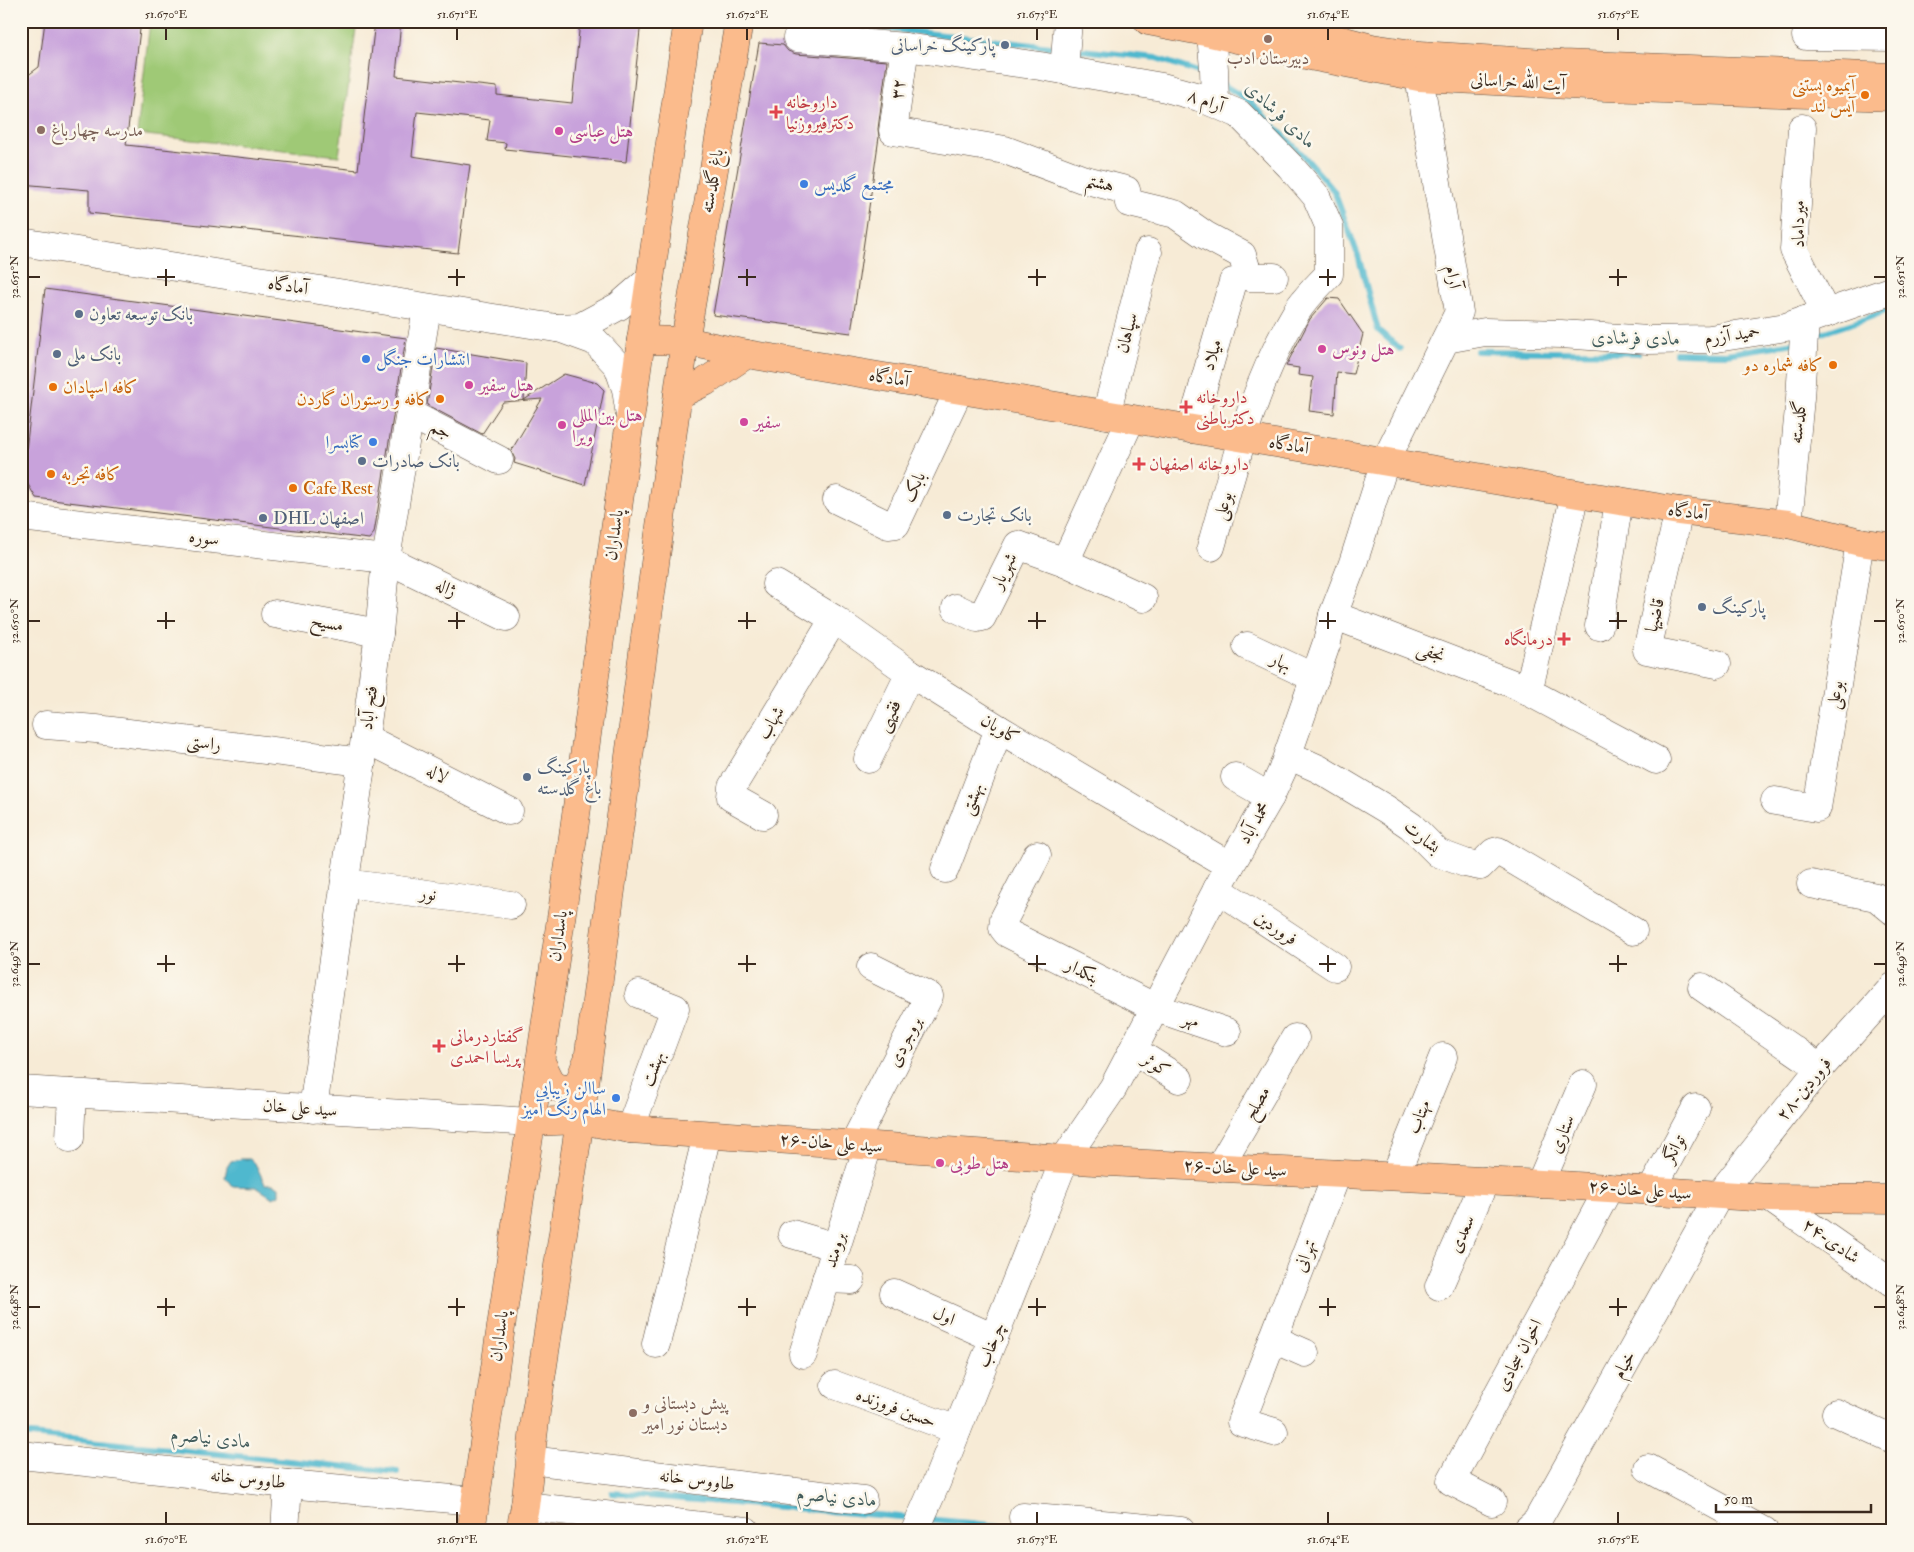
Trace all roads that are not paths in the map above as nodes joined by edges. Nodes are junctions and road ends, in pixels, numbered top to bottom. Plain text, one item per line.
1 (688, 21) edge
2 (1068, 21) edge
3 (1148, 21) edge
4 (1267, 21) edge
5 (740, 24) edge
6 (1805, 29) edge
7 (1211, 33) junction
8 (1893, 37) edge
9 (797, 38) dead end
10 (905, 47) junction
11 (1064, 70) junction
12 (1804, 73) junction
13 (1561, 74) junction
14 (1419, 77) junction
15 (1891, 84) edge
16 (1215, 103) junction
17 (1802, 128) dead end
18 (893, 130) joint
19 (21, 242) edge
20 (1148, 252) dead end
21 (1274, 277) dead end
22 (650, 280) junction
23 (1233, 282) dead end
24 (1893, 290) edge
25 (427, 308) junction
26 (1815, 317) junction
27 (556, 328) junction
28 (1446, 339) junction
29 (642, 340) junction
30 (685, 340) junction
31 (747, 354) junction
32 (959, 390) junction
33 (677, 406) junction
34 (410, 414) junction
35 (1118, 417) junction
36 (630, 419) junction
37 (1191, 429) junction
38 (1242, 437) junction
39 (499, 460) dead end
40 (1385, 462) junction
41 (1575, 494) junction
42 (837, 500) dead end
43 (1619, 501) junction
44 (1679, 511) junction
45 (21, 517) edge
46 (1788, 524) junction
47 (1860, 542) junction
48 (1211, 547) dead end
49 (1893, 547) edge
50 (386, 559) junction
51 (1065, 562) junction
52 (776, 584) dead end
53 (1144, 598) dead end
54 (956, 608) dead end
55 (274, 614) dead end
56 (1333, 615) junction
57 (506, 617) dead end
58 (834, 619) junction
59 (1599, 626) dead end
60 (379, 632) junction
61 (1247, 646) dead end
62 (1716, 664) dead end
63 (910, 673) junction
64 (1315, 678) junction
65 (1528, 692) junction
66 (46, 725) dead end
67 (999, 729) junction
68 (364, 750) junction
69 (1288, 755) junction
70 (868, 758) dead end
71 (1656, 760) dead end
72 (1235, 777) dead end
73 (1270, 797) junction
74 (1776, 801) dead end
75 (509, 811) dead end
76 (763, 815) dead end
77 (1038, 855) dead end
78 (945, 869) dead end
79 (1223, 878) junction
80 (345, 883) junction
81 (1811, 884) dead end
82 (510, 905) dead end
83 (1893, 911) edge
84 (1633, 931) dead end
85 (871, 967) dead end
86 (1335, 968) dead end
87 (1702, 987) dead end
88 (1893, 987) edge
89 (639, 994) dead end
90 (1156, 1008) junction
91 (1227, 1032) dead end
92 (1295, 1038) dead end
93 (1133, 1050) junction
94 (588, 1057) junction
95 (1443, 1057) dead end
96 (540, 1060) junction
97 (1820, 1068) junction
98 (1179, 1079) dead end
99 (1583, 1084) dead end
100 (21, 1090) edge
101 (72, 1093) junction
102 (313, 1108) junction
103 (1696, 1108) dead end
104 (580, 1120) junction
105 (531, 1122) junction
106 (630, 1130) junction
107 (707, 1135) junction
108 (70, 1138) dead end
109 (860, 1145) junction
110 (1065, 1158) junction
111 (1219, 1168) junction
112 (1336, 1174) junction
113 (1395, 1176) junction
114 (1485, 1181) junction
115 (1540, 1184) junction
116 (1608, 1188) junction
117 (1651, 1190) junction
118 (1719, 1195) junction
119 (1770, 1198) junction
120 (1893, 1200) edge
121 (792, 1234) dead end
122 (836, 1247) junction
123 (1893, 1284) edge
124 (1439, 1286) dead end
125 (894, 1293) dead end
126 (994, 1338) junction
127 (1273, 1339) junction
128 (656, 1344) dead end
129 (1305, 1353) dead end
130 (803, 1354) dead end
131 (835, 1385) dead end
132 (1836, 1413) dead end
133 (957, 1430) junction
134 (1274, 1432) dead end
135 (1893, 1439) edge
136 (21, 1455) edge
137 (530, 1460) junction
138 (1648, 1468) dead end
139 (288, 1484) junction
140 (863, 1500) dead end
141 (474, 1501) junction
142 (1492, 1502) dead end
143 (1023, 1516) dead end
144 (523, 1518) edge
145 (1539, 1528) edge
146 (704, 1529) edge
147 (285, 1531) edge
148 (471, 1531) edge
149 (746, 1531) edge
150 (915, 1531) edge
151 (1181, 1531) edge
152 (1764, 1531) edge

1 - 22 main road
2 - 11 street
3 - 7 main road, آیت الله خراسانی
4 - 13 main road, آیت الله خراسانی
5 - 30 main road, باغ گلدسته
6 - 8 street
6 - 12 street
7 - 14 main road, آیت الله خراسانی
7 - 16 street
9 - 10 street, ۸ آرام
10 - 11 street, ۸ آرام
10 - 18 street, ۳۲
11 - 16 street, ۸ آرام
12 - 13 main road, آیت الله خراسانی
12 - 15 main road, آیت الله خراسانی
13 - 14 main road, آیت الله خراسانی
13 - 15 main road, آیت الله خراسانی
14 - 28 street, آرام
16 - 38 street, ۸ آرام
17 - 26 street, میرداماد
18 - 21 street, هشتم
19 - 25 street, آمادگاه
20 - 35 street, سپاهان
22 - 27 street, آمادگاه
22 - 29 main road
23 - 37 street, میلاد
24 - 26 street, حمید آزرم
25 - 27 street, آمادگاه
25 - 34 street, فتح آباد
26 - 28 street, حمید آزرم
26 - 46 street, گلدسته
27 - 36 street, آمادگاه
28 - 40 street, آرام
29 - 30 main road, آمادگاه
29 - 36 main road, پاسداران
30 - 31 main road, آمادگاه
30 - 33 main road
31 - 32 main road, آمادگاه
31 - 33 main road
32 - 35 main road, آمادگاه
32 - 42 street, بابک
33 - 36 main road
33 - 94 main road
34 - 39 street, جم
34 - 50 street, فتح آباد
35 - 37 main road, آمادگاه
35 - 51 street
36 - 96 main road, پاسداران
37 - 38 main road, آمادگاه
38 - 40 main road, آمادگاه
38 - 48 street, بوعلی
40 - 41 main road, آمادگاه
40 - 56 street, محمد آباد
41 - 43 main road, آمادگاه
41 - 65 street
43 - 44 main road, آمادگاه
43 - 59 street
44 - 46 main road, آمادگاه
44 - 62 street, قاضیها
45 - 50 street, سوره
46 - 47 main road, آمادگاه
47 - 49 main road, آمادگاه
47 - 74 street, بوعلی
50 - 57 street, ژاله
50 - 60 street, فتح آباد
51 - 53 street, شهریار
51 - 54 street, شهریار
52 - 58 street, کاویان
55 - 60 street, مسیح
56 - 64 street, محمد آباد
56 - 65 street, نجفی
58 - 63 street, کاویان
58 - 76 street, شهاب
60 - 68 street, فتح آباد
61 - 64 street, بهار
63 - 67 street, کاویان
63 - 70 street, فقیهی
64 - 69 street, محمد آباد
65 - 71 street, نجفی
66 - 68 street, راستی
67 - 78 street, بهشتی
67 - 79 street, کاویان
68 - 75 street, لاله
68 - 80 street, فتح آباد
69 - 73 street, محمد آباد
69 - 84 street, بشارت
72 - 73 street
73 - 79 street, محمد آباد
77 - 90 street, بنکدار
79 - 86 street, فروردین
79 - 90 street, محمد آباد
80 - 82 street, نور
80 - 102 street, فتح آباد
81 - 83 street
85 - 109 street, بروجردی
87 - 97 street
88 - 97 street, ۲۸-فروردین
89 - 106 street, بهشت
90 - 91 street, مهر
90 - 93 street, محمد آباد
92 - 111 street, مصلح
93 - 98 street, کوثر
93 - 110 street, محمد آباد
94 - 96 main road
94 - 104 main road
95 - 113 street, مهتاب
96 - 105 main road, پاسداران
97 - 118 street, ۲۸-فروردین
99 - 115 street, ستاری
100 - 101 street, سید علی خان
101 - 102 street, سید علی خان
101 - 108 street
102 - 105 street, سید علی خان
103 - 117 street, توانگر
104 - 105 main road, سید علی خان
104 - 106 main road, ۲۶-سید علی خان
104 - 137 main road
105 - 141 main road, پاسداران
106 - 107 main road, ۲۶-سید علی خان
107 - 109 main road, ۲۶-سید علی خان
107 - 128 street
109 - 110 main road, ۲۶-سید علی خان
109 - 122 street, برومند
110 - 111 main road, ۲۶-سید علی خان
110 - 126 street, چرخاب
111 - 112 main road, ۲۶-سید علی خان
112 - 113 main road, ۲۶-سید علی خان
112 - 127 street, تهرانی
113 - 114 main road, ۲۶-سید علی خان
114 - 115 main road, ۲۶-سید علی خان
114 - 124 street, سعدی
115 - 116 main road, ۲۶-سید علی خان
116 - 117 main road, ۲۶-سید علی خان
116 - 142 street, اخوان سجادی
117 - 118 main road, ۲۶-سید علی خان
118 - 119 main road, ۲۶-سید علی خان
118 - 145 street, خیام
119 - 120 main road, ۲۶-سید علی خان
119 - 123 street, ۲۴-شادی
121 - 122 street
122 - 130 street, برومند
125 - 126 street, اول
126 - 133 street, چرخاب
127 - 129 street
127 - 134 street, تهرانی
131 - 133 street, حسین فروزنده
132 - 135 street
133 - 150 street, چرخاب
136 - 139 street, طاووس خانه
137 - 140 street, طاووس خانه
137 - 144 main road
138 - 152 street
139 - 141 street, طاووس خانه
139 - 147 street
141 - 148 main road, پاسداران
143 - 151 street
144 - 146 street
146 - 149 street

